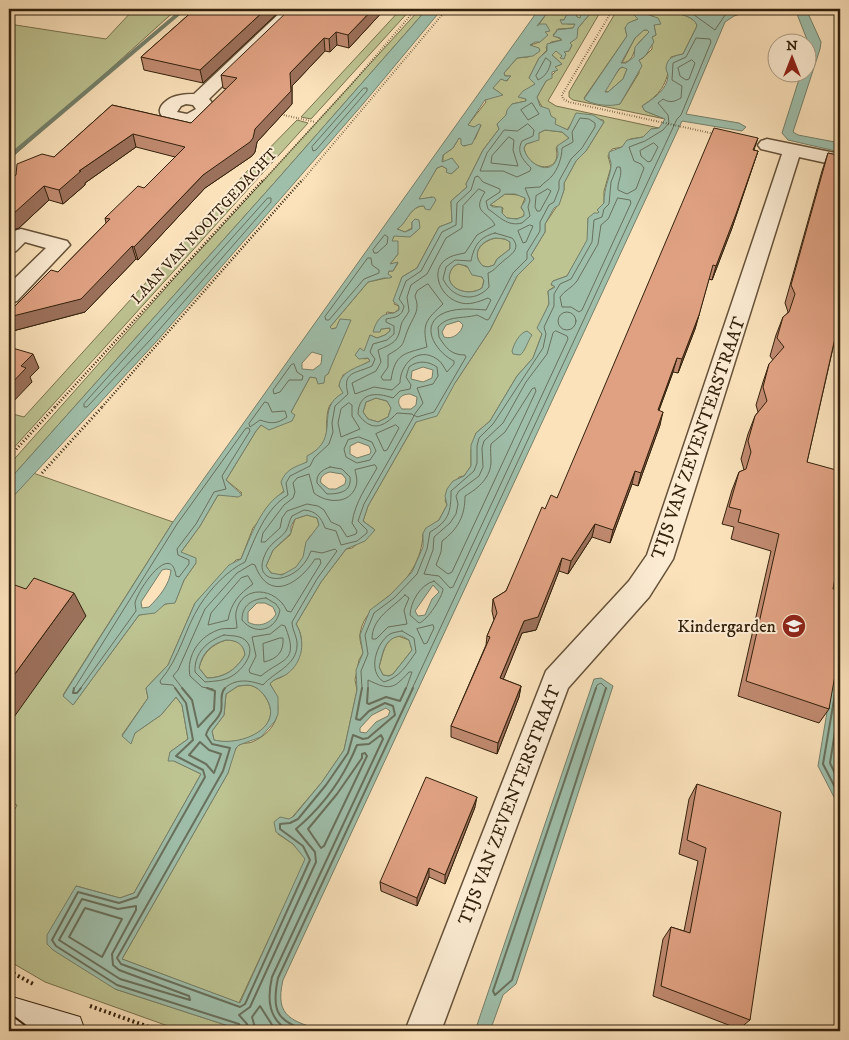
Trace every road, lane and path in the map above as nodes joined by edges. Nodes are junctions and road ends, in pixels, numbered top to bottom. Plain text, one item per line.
1 (293, 9) edge
2 (416, 9) edge
3 (447, 9) edge
4 (614, 9) edge
5 (198, 100) dead end
6 (271, 112) edge
7 (315, 122) junction
8 (780, 148) junction
9 (840, 160) edge
10 (9, 247) edge
11 (9, 296) edge
12 (9, 457) edge
13 (42, 473) dead end
14 (9, 1015) edge
15 (66, 1031) edge
16 (423, 1031) edge

1 - 5 street
2 - 7 path, LAAN VAN NOOITGEDACHT
3 - 13 path
4 - 8 path
6 - 7 path
7 - 12 path, LAAN VAN NOOITGEDACHT
8 - 9 street
8 - 16 street, TIJS VAN ZEVENTERSTRAAT
10 - 11 street
14 - 15 street

